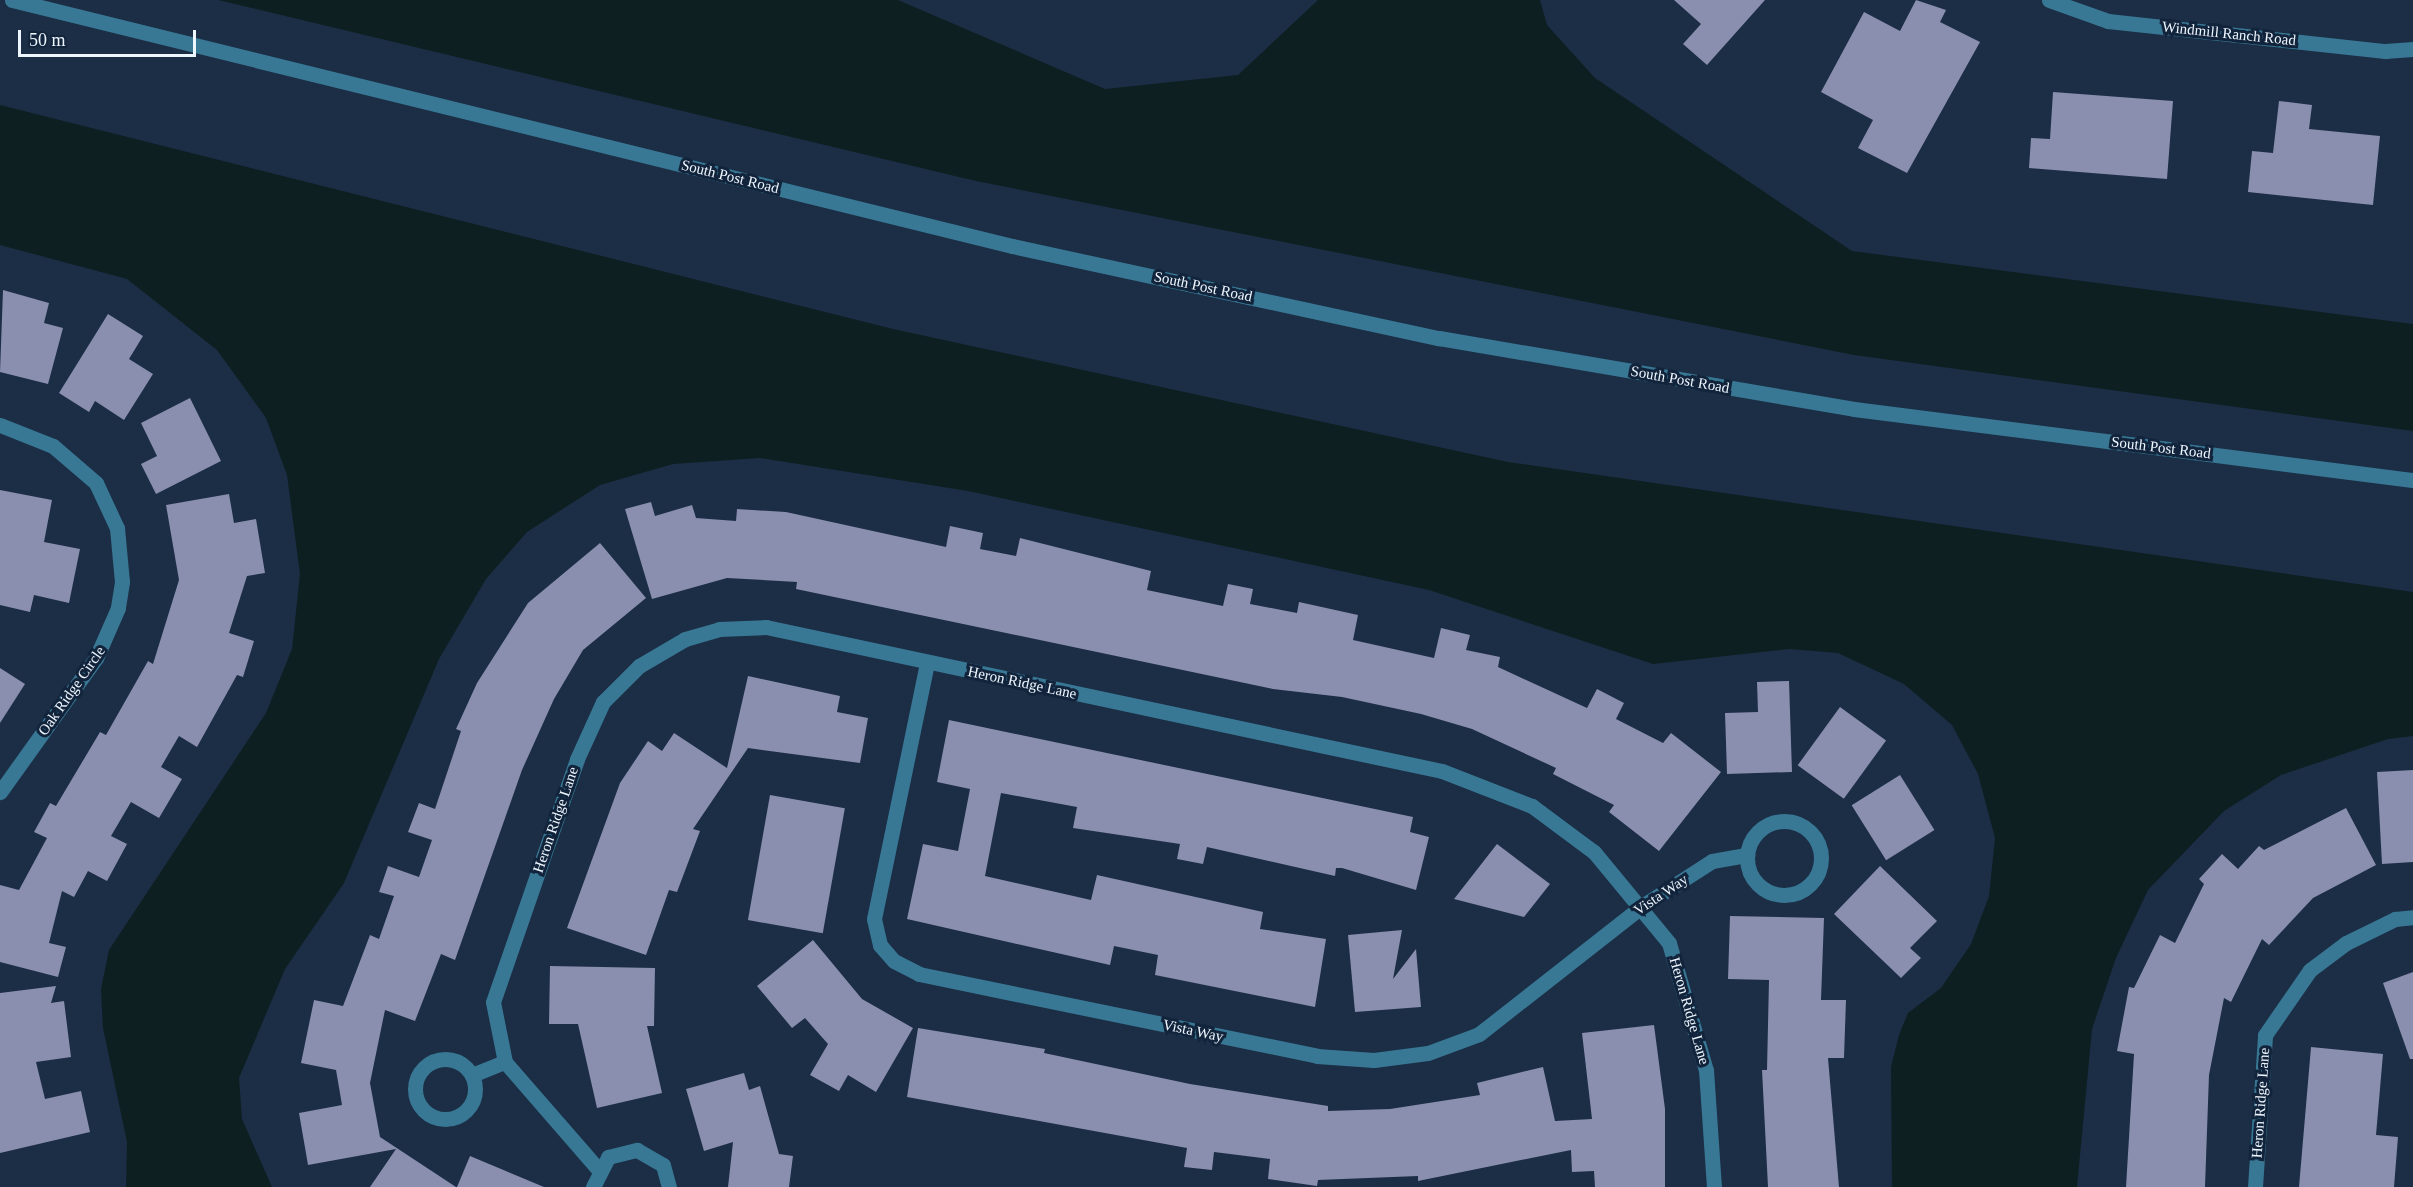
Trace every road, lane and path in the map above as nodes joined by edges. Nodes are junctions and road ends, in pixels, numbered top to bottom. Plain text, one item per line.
1 (12, 0) edge
2 (2049, 0) edge
3 (2413, 49) edge
4 (0, 425) edge
5 (2413, 480) edge
6 (927, 663) junction
7 (0, 792) edge
8 (1746, 855) junction
9 (1642, 906) junction
10 (2413, 917) edge
11 (505, 1062) junction
12 (472, 1075) dead end
13 (598, 1168) junction
14 (593, 1187) edge
15 (669, 1187) edge
16 (1714, 1187) edge
17 (2255, 1187) edge

1 - 5 street, South Post Road
2 - 3 street, Windmill Ranch Road
4 - 7 street, Oak Ridge Circle
6 - 9 street, Heron Ridge Lane
6 - 9 street, Vista Way
6 - 11 street, Heron Ridge Lane
8 - 8 street
8 - 9 street, Vista Way
9 - 16 street, Heron Ridge Lane
10 - 17 street, Heron Ridge Lane
11 - 12 street
11 - 13 street, Heron Ridge Lane
13 - 14 street
13 - 15 street

